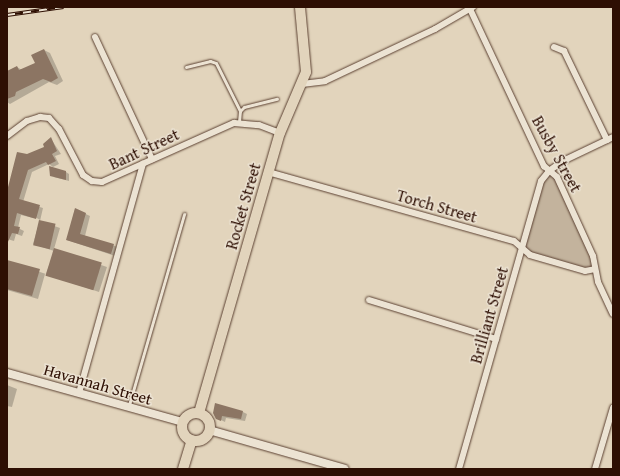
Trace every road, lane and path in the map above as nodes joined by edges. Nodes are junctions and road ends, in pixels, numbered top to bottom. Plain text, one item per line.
1 (472, 8) edge
2 (300, 12) edge
3 (95, 37) dead end
4 (554, 47) dead end
5 (186, 67) dead end
6 (302, 84) junction
7 (277, 99) dead end
8 (240, 110) junction
9 (239, 122) junction
10 (280, 133) junction
11 (7, 136) edge
12 (613, 137) edge
13 (607, 140) junction
14 (152, 159) junction
15 (143, 164) junction
16 (549, 170) junction
17 (268, 172) junction
18 (184, 214) dead end
19 (522, 248) junction
20 (595, 269) junction
21 (369, 300) dead end
22 (613, 314) edge
23 (496, 339) junction
24 (7, 373) edge
25 (79, 393) junction
26 (128, 407) junction
27 (613, 408) edge
28 (199, 413) junction
29 (182, 422) junction
30 (209, 430) junction
31 (192, 440) junction
32 (183, 469) edge
33 (345, 469) edge
34 (459, 469) edge
35 (595, 469) edge

1 - 6 street
1 - 16 street, Busby Street
2 - 6 main road, Rocket Street
3 - 14 street
4 - 13 street
5 - 8 lane
6 - 10 main road, Rocket Street
7 - 8 lane
8 - 9 lane
9 - 10 street
9 - 14 street, Bant Street
10 - 17 main road, Rocket Street
11 - 15 street, Bant Street
12 - 13 street
13 - 16 street
14 - 15 street, Bant Street
15 - 25 street
16 - 19 street, Brilliant Street
16 - 20 street, Busby Street
17 - 19 street, Torch Street
17 - 28 main road, Rocket Street
18 - 26 lane
19 - 20 street, Torch Street
19 - 23 street, Brilliant Street
20 - 22 street, Busby Street
21 - 23 street
23 - 34 street, Brilliant Street
24 - 25 street, Havannah Street
25 - 26 street, Havannah Street
26 - 29 street, Havannah Street
27 - 35 street
28 - 29 main road
28 - 30 main road
29 - 31 main road
30 - 31 main road
30 - 33 street
31 - 32 main road

